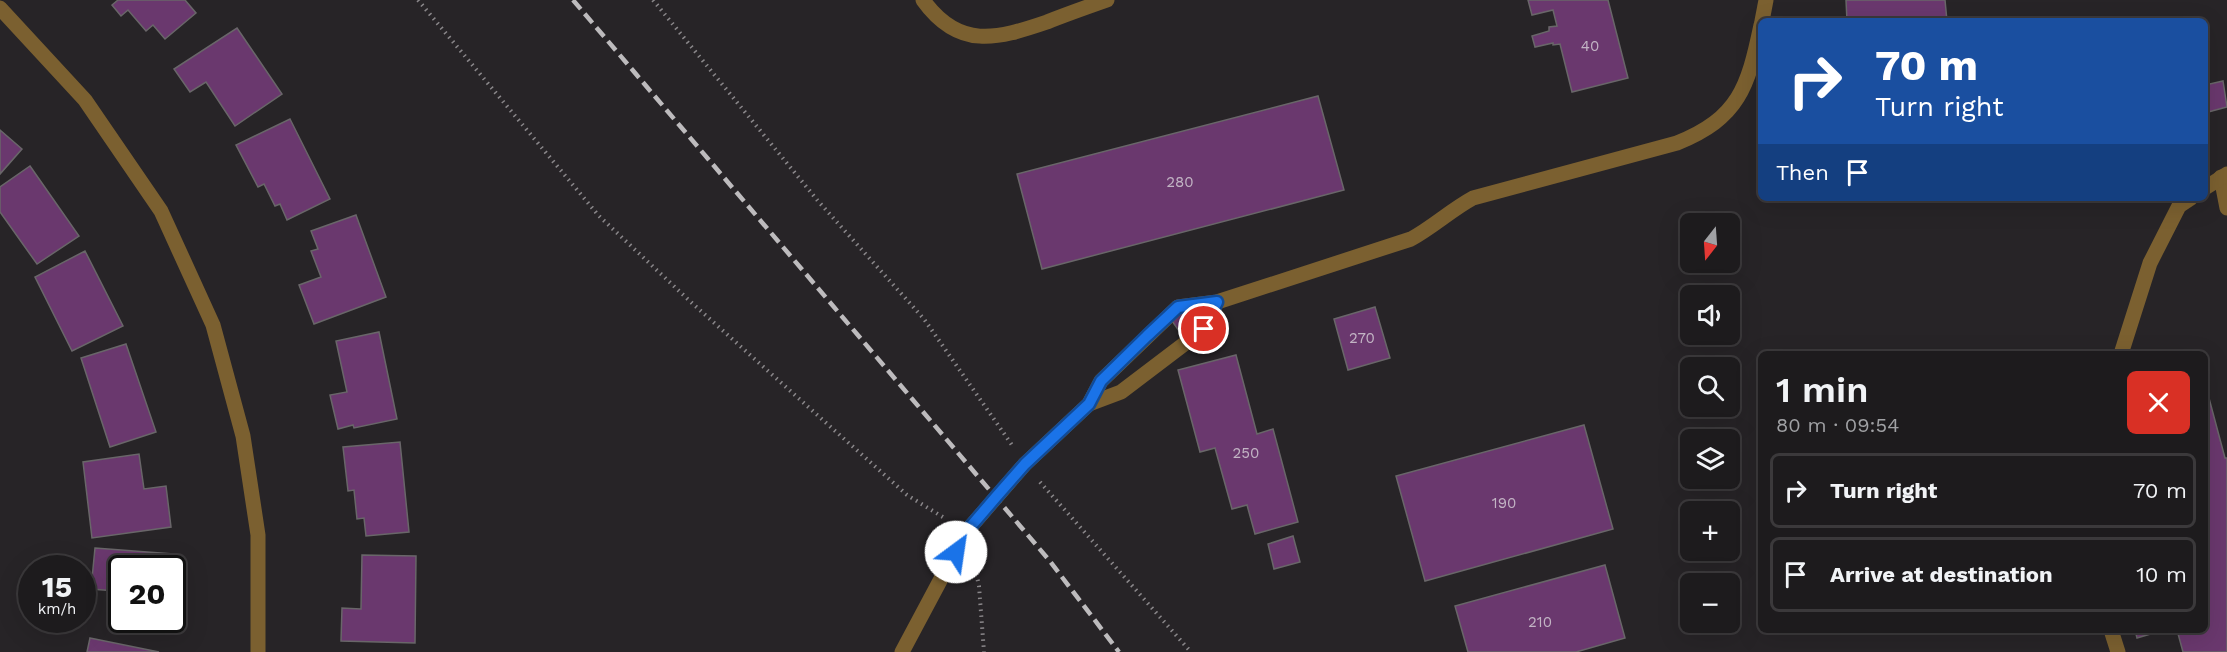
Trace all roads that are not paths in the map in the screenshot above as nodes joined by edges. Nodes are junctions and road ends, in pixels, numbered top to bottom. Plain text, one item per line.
1 (923, 0) edge
2 (1107, 0) edge
3 (1766, 0) edge
4 (0, 8) edge
5 (1762, 18) edge
6 (1758, 37) edge
7 (2224, 176) edge
8 (2208, 186) edge
9 (2186, 201) edge
10 (2227, 208) edge
11 (1217, 302) junction
12 (2122, 351) edge
13 (1089, 404) junction
14 (2112, 633) edge
15 (258, 652) edge
16 (902, 652) edge
17 (2118, 652) edge

1 - 2 street
3 - 5 street
4 - 15 street
6 - 11 street
7 - 8 street
7 - 10 street
9 - 12 street
11 - 13 street
11 - 13 street
13 - 16 street
14 - 17 street

